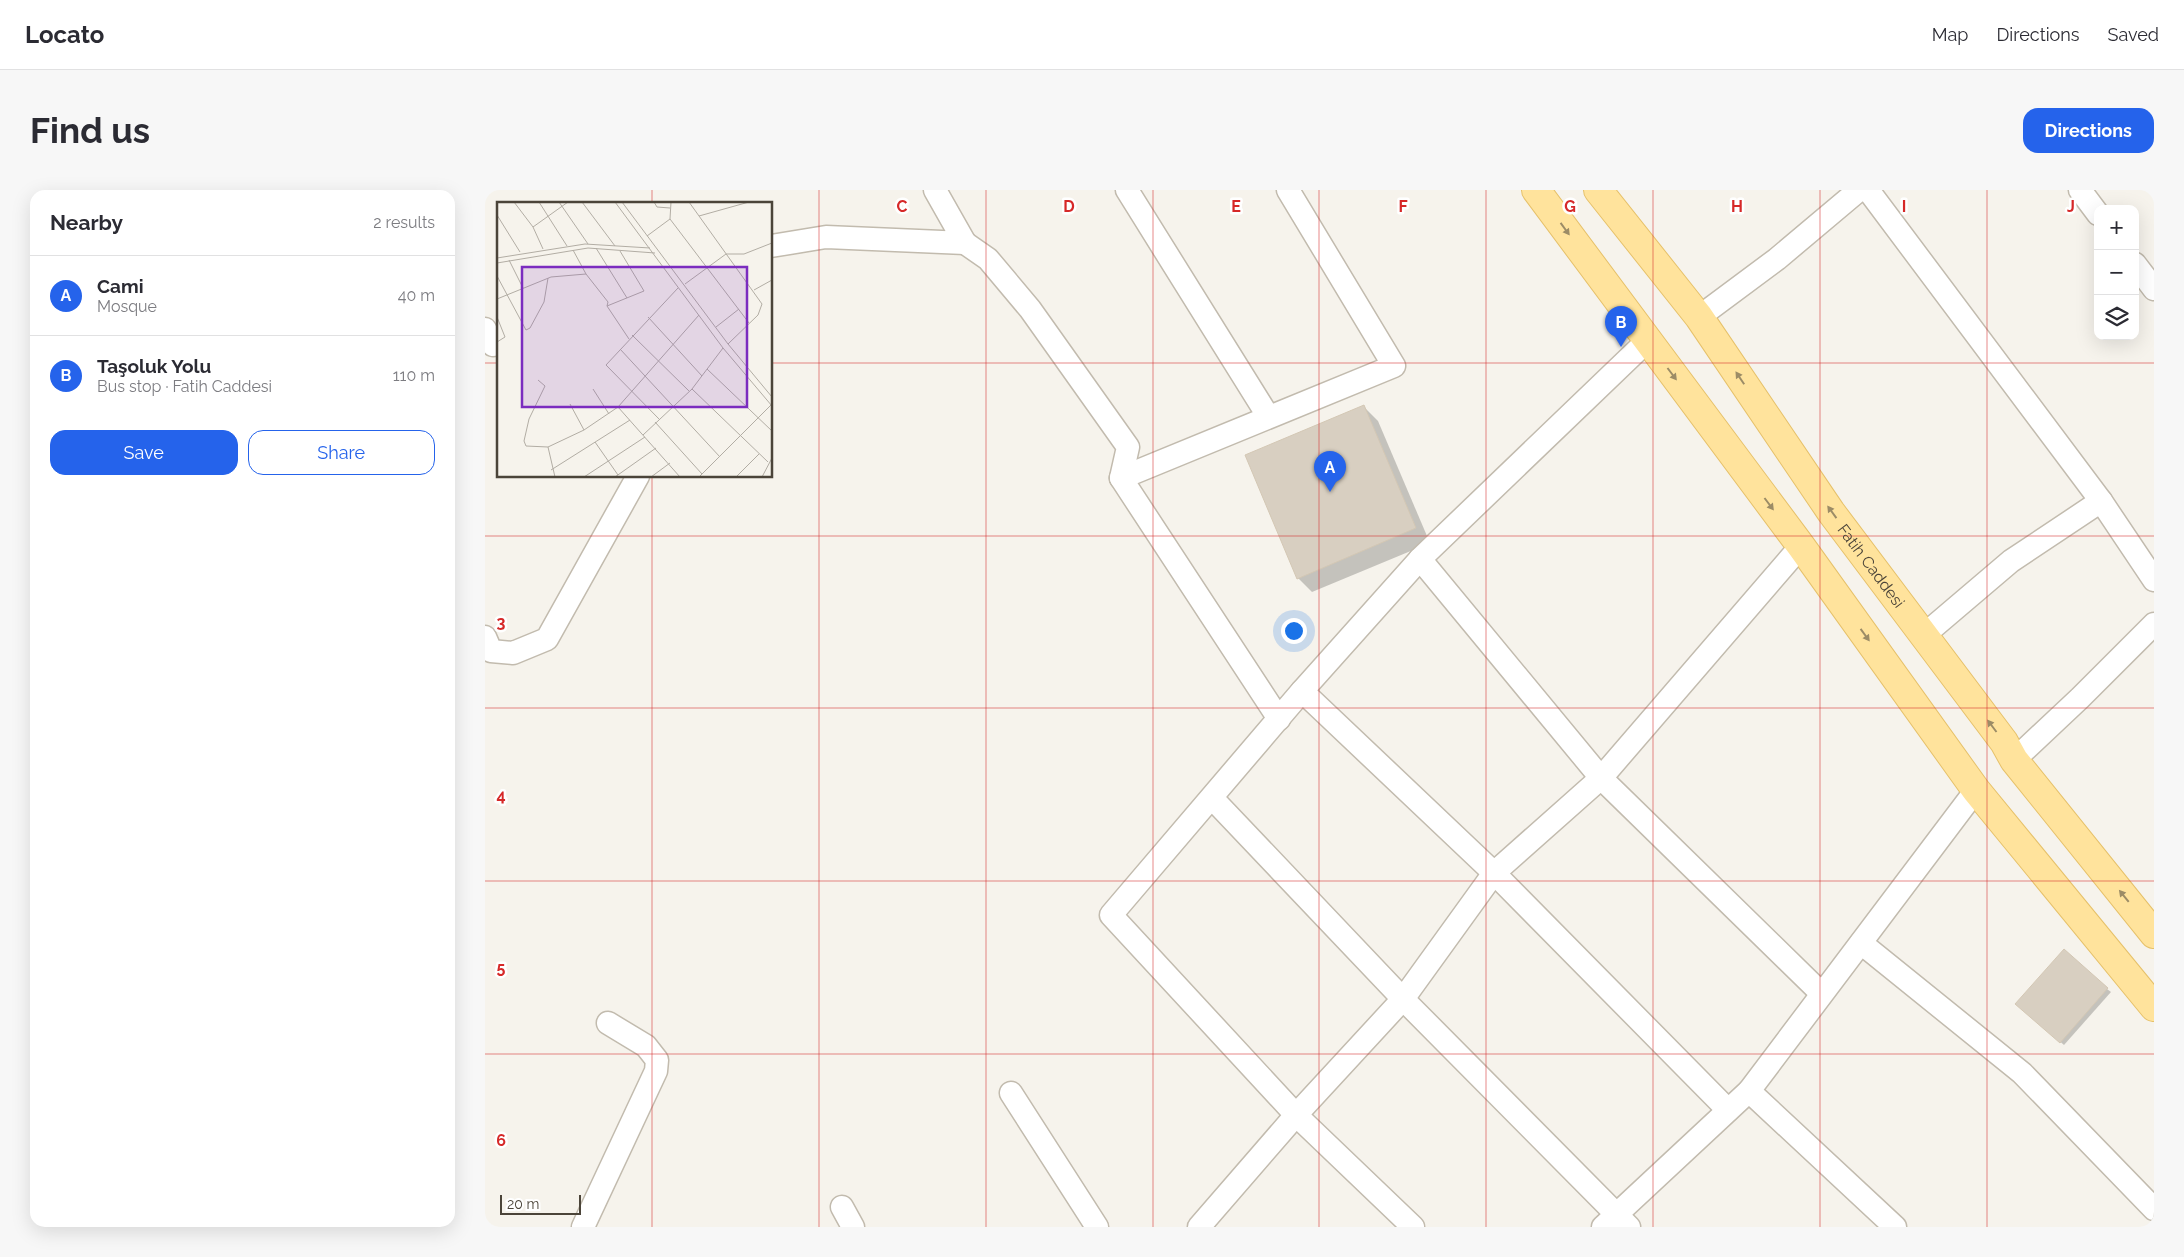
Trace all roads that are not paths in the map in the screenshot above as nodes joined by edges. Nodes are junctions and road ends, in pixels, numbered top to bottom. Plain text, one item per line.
1 (935, 190) edge
2 (1127, 190) edge
3 (1288, 190) edge
4 (1536, 190) edge
5 (1599, 190) edge
6 (1859, 190) edge
7 (1868, 190) edge
8 (2080, 190) edge
9 (2094, 209) edge
10 (965, 243) junction
11 (773, 246) edge
12 (2139, 269) edge
13 (2154, 289) edge
14 (1699, 317) junction
15 (1647, 341) junction
16 (1268, 416) junction
17 (638, 478) edge
18 (1121, 478) junction
19 (2101, 501) junction
20 (1801, 546) junction
21 (1419, 559) junction
22 (2154, 580) edge
23 (2154, 624) edge
24 (1924, 635) junction
25 (485, 637) edge
26 (1302, 691) junction
27 (1279, 719) junction
28 (2014, 760) junction
29 (1601, 778) junction
30 (1976, 790) junction
31 (1212, 798) junction
32 (1493, 873) junction
33 (2154, 934) edge
34 (1861, 943) junction
35 (1821, 993) junction
36 (1403, 999) junction
37 (2154, 1007) edge
38 (608, 1023) dead end
39 (1749, 1090) junction
40 (1011, 1093) dead end
41 (1728, 1110) junction
42 (1296, 1115) junction
43 (842, 1207) dead end
44 (2154, 1208) edge
45 (1617, 1223) edge
46 (583, 1227) edge
47 (853, 1227) edge
48 (1097, 1227) edge
49 (1199, 1227) edge
50 (1413, 1227) edge
51 (1895, 1227) edge

1 - 10 street
2 - 16 street
3 - 16 street
4 -> 15 main road
5 - 14 main road, Fatih Caddesi
6 - 14 street
7 - 19 street
8 - 9 street
10 - 11 street
10 - 18 street
12 - 13 street
24 -> 14 main road, Fatih Caddesi
15 -> 20 main road
15 - 21 street
16 - 18 street
17 - 25 street
18 - 27 street
19 - 22 street
19 - 24 street
20 - 29 street
20 -> 30 main road
21 - 26 street
21 - 29 street
23 - 28 street
28 -> 24 main road, Fatih Caddesi
26 - 27 street
26 - 32 street
27 - 31 street
33 -> 28 main road, Fatih Caddesi
29 - 32 street
29 - 35 street
30 - 34 street
30 - 37 main road
31 - 36 street
31 - 42 street
32 - 36 street
32 - 41 street
34 - 35 street
34 - 44 street
35 - 39 street
36 - 42 street
36 - 45 street
38 - 46 street
39 - 41 street
39 - 51 street
40 - 48 street
41 - 45 street
42 - 49 street
42 - 50 street
43 - 47 street

